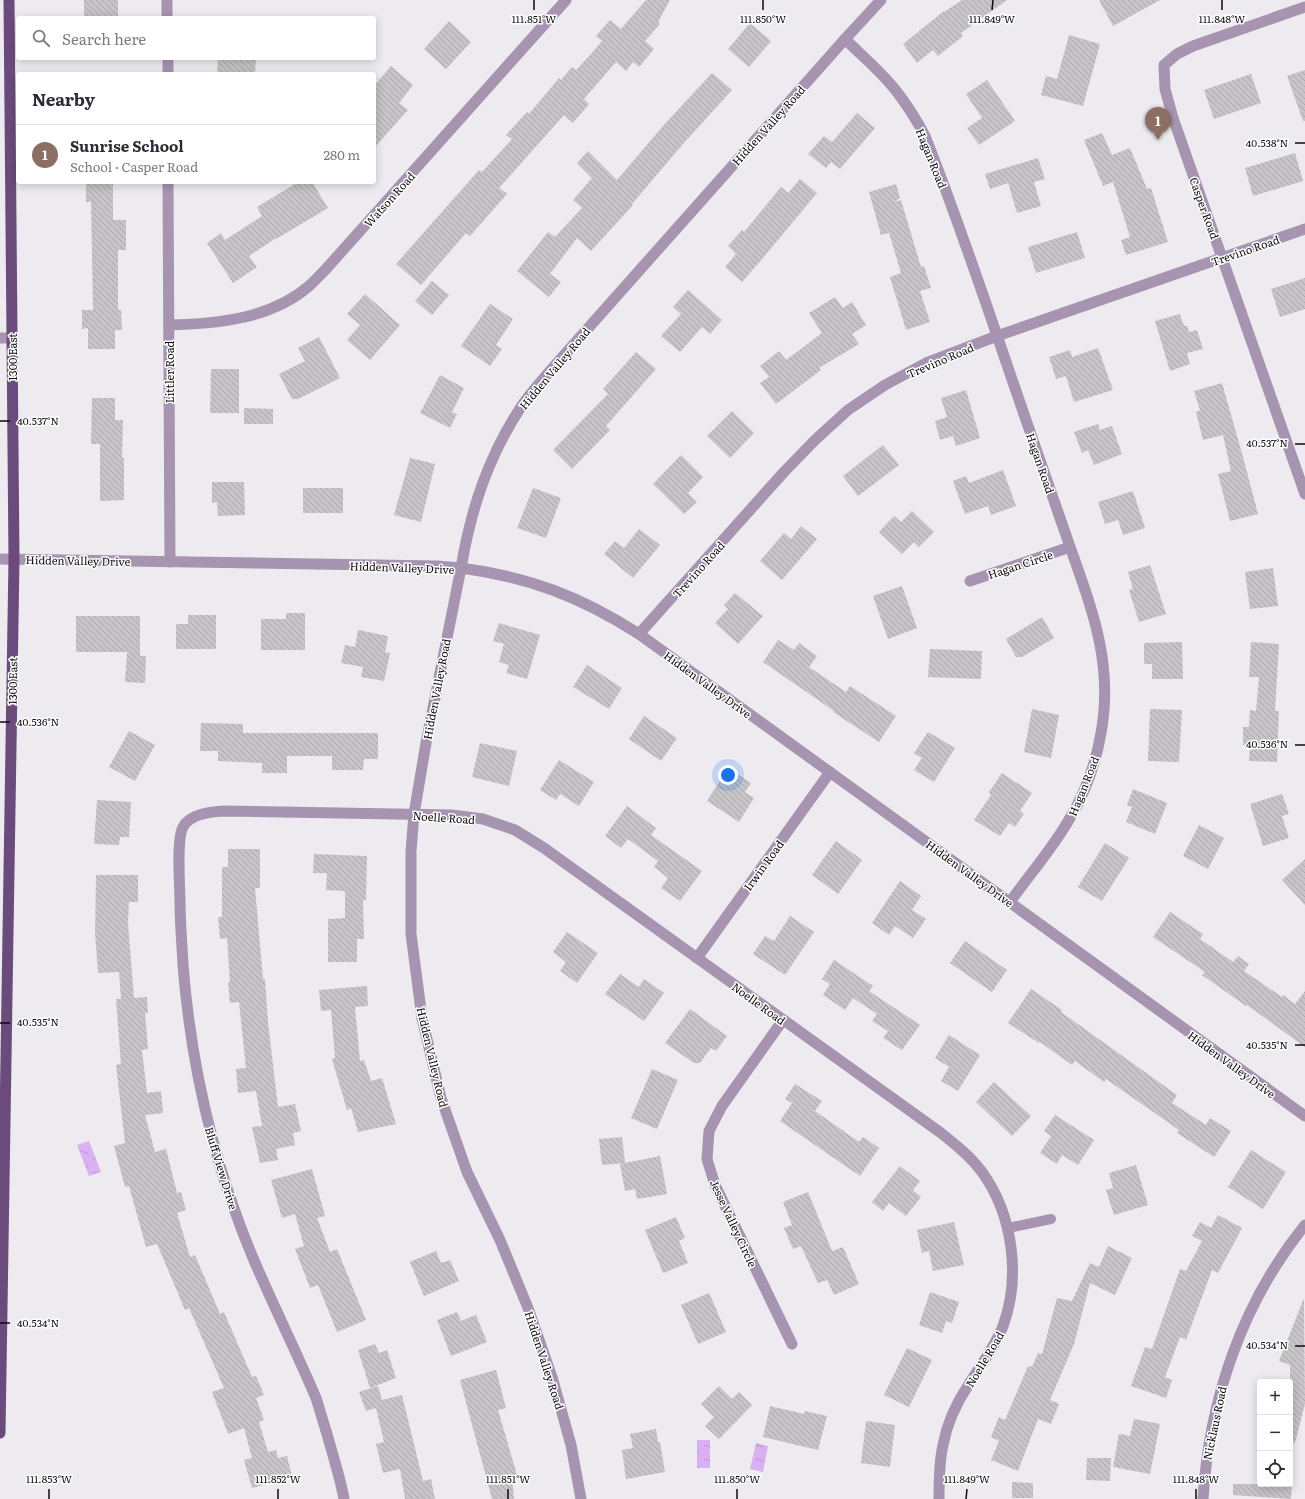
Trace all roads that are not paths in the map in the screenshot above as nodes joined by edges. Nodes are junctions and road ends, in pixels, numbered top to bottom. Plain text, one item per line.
1 (8, 0) edge
2 (167, 0) edge
3 (566, 0) edge
4 (881, 0) edge
5 (1305, 7) edge
6 (167, 16) edge
7 (845, 39) junction
8 (168, 60) edge
9 (168, 72) edge
10 (168, 184) edge
11 (1305, 229) edge
12 (1223, 258) junction
13 (169, 325) junction
14 (997, 336) junction
15 (0, 338) edge
16 (12, 338) junction
17 (1305, 494) edge
18 (1070, 547) junction
19 (0, 559) edge
20 (14, 559) junction
21 (170, 562) junction
22 (461, 568) junction
23 (970, 581) dead end
24 (639, 634) junction
25 (830, 772) junction
26 (414, 814) junction
27 (188, 821) joint
28 (1010, 902) junction
29 (697, 958) junction
30 (783, 1020) junction
31 (1305, 1116) edge
32 (1051, 1219) dead end
33 (1305, 1225) edge
34 (1008, 1228) junction
35 (792, 1344) dead end
36 (0, 1433) edge
37 (344, 1499) edge
38 (581, 1499) edge
39 (939, 1499) edge
40 (1203, 1499) edge

1 - 16 main road, 1300 East
2 - 6 street
3 - 13 street, Watson Road
4 - 7 street, Hidden Valley Road
5 - 12 street, Casper Road
7 - 14 street, Hagan Road
7 - 22 street, Hidden Valley Road
8 - 9 street
10 - 13 street, Littler Road
11 - 12 street, Trevino Road
12 - 14 street, Trevino Road
12 - 17 street, Casper Road
13 - 21 street, Littler Road
14 - 18 street, Hagan Road
14 - 24 street, Trevino Road
15 - 16 street
16 - 20 main road, 1300 East
18 - 23 street, Hagan Circle
18 - 28 street, Hagan Road
19 - 20 street, Hidden Valley Drive
20 - 21 street, Hidden Valley Drive
20 - 36 main road, 1300 East
21 - 22 street, Hidden Valley Drive
22 - 24 street, Hidden Valley Drive
22 - 26 street, Hidden Valley Road
24 - 25 street, Hidden Valley Drive
25 - 28 street, Hidden Valley Drive
25 - 29 street, Irwin Road
26 - 27 street, Noelle Road
26 - 29 street, Noelle Road
26 - 38 street, Hidden Valley Road
27 - 37 street, Bluff View Drive
28 - 31 street, Hidden Valley Drive
29 - 30 street, Noelle Road
30 - 34 street, Noelle Road
30 - 35 street, Jesse Valley Circle
32 - 34 lane
33 - 40 street, Nicklaus Road
34 - 39 street, Noelle Road

